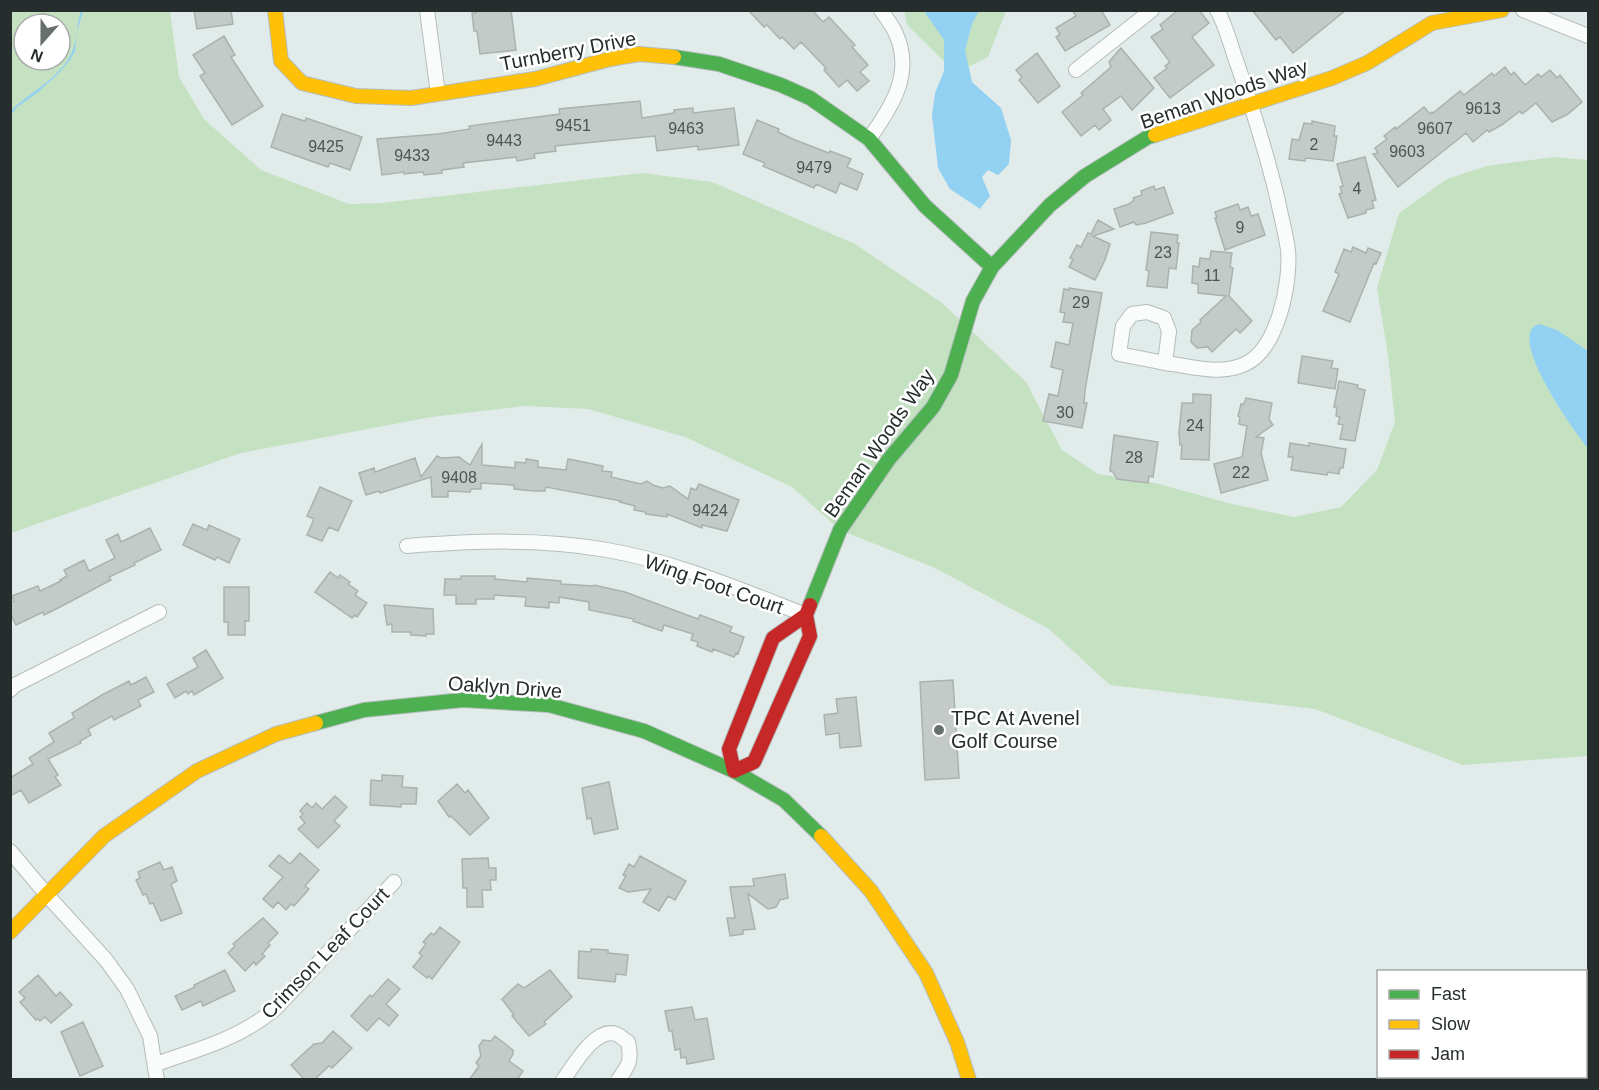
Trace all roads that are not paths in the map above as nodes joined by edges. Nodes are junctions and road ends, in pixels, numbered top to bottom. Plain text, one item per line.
1 (275, 10) edge
2 (427, 10) edge
3 (880, 10) edge
4 (1152, 10) edge
5 (1217, 10) edge
6 (1503, 10) edge
7 (1523, 10) edge
8 (1588, 36) edge
9 (1076, 70) dead end
10 (438, 94) junction
11 (1251, 104) junction
12 (869, 139) junction
13 (992, 267) junction
14 (1165, 363) dead end
15 (407, 546) dead end
16 (159, 612) dead end
17 (806, 615) junction
18 (10, 690) edge
19 (734, 771) junction
20 (10, 850) edge
21 (394, 882) dead end
22 (47, 895) junction
23 (10, 932) edge
24 (155, 1064) junction
25 (157, 1080) edge
26 (563, 1080) edge
27 (618, 1080) edge
28 (969, 1080) edge

1 - 10 street, Turnberry Drive
2 - 10 street
3 - 12 street
4 - 9 street
5 - 11 street
6 - 11 street, Beman Woods Way
7 - 8 street
10 - 12 street, Turnberry Drive
11 - 13 street, Beman Woods Way
11 - 14 street
12 - 13 street, Turnberry Drive
13 - 17 street, Beman Woods Way
15 - 17 street, Wing Foot Court
16 - 18 street
17 - 19 street, Beman Woods Way
17 - 19 street
19 - 22 street, Oaklyn Drive
19 - 28 street, Oaklyn Drive
20 - 22 street
21 - 24 street, Crimson Leaf Court
22 - 23 street, Oaklyn Drive
22 - 24 street
24 - 25 street
26 - 27 street

